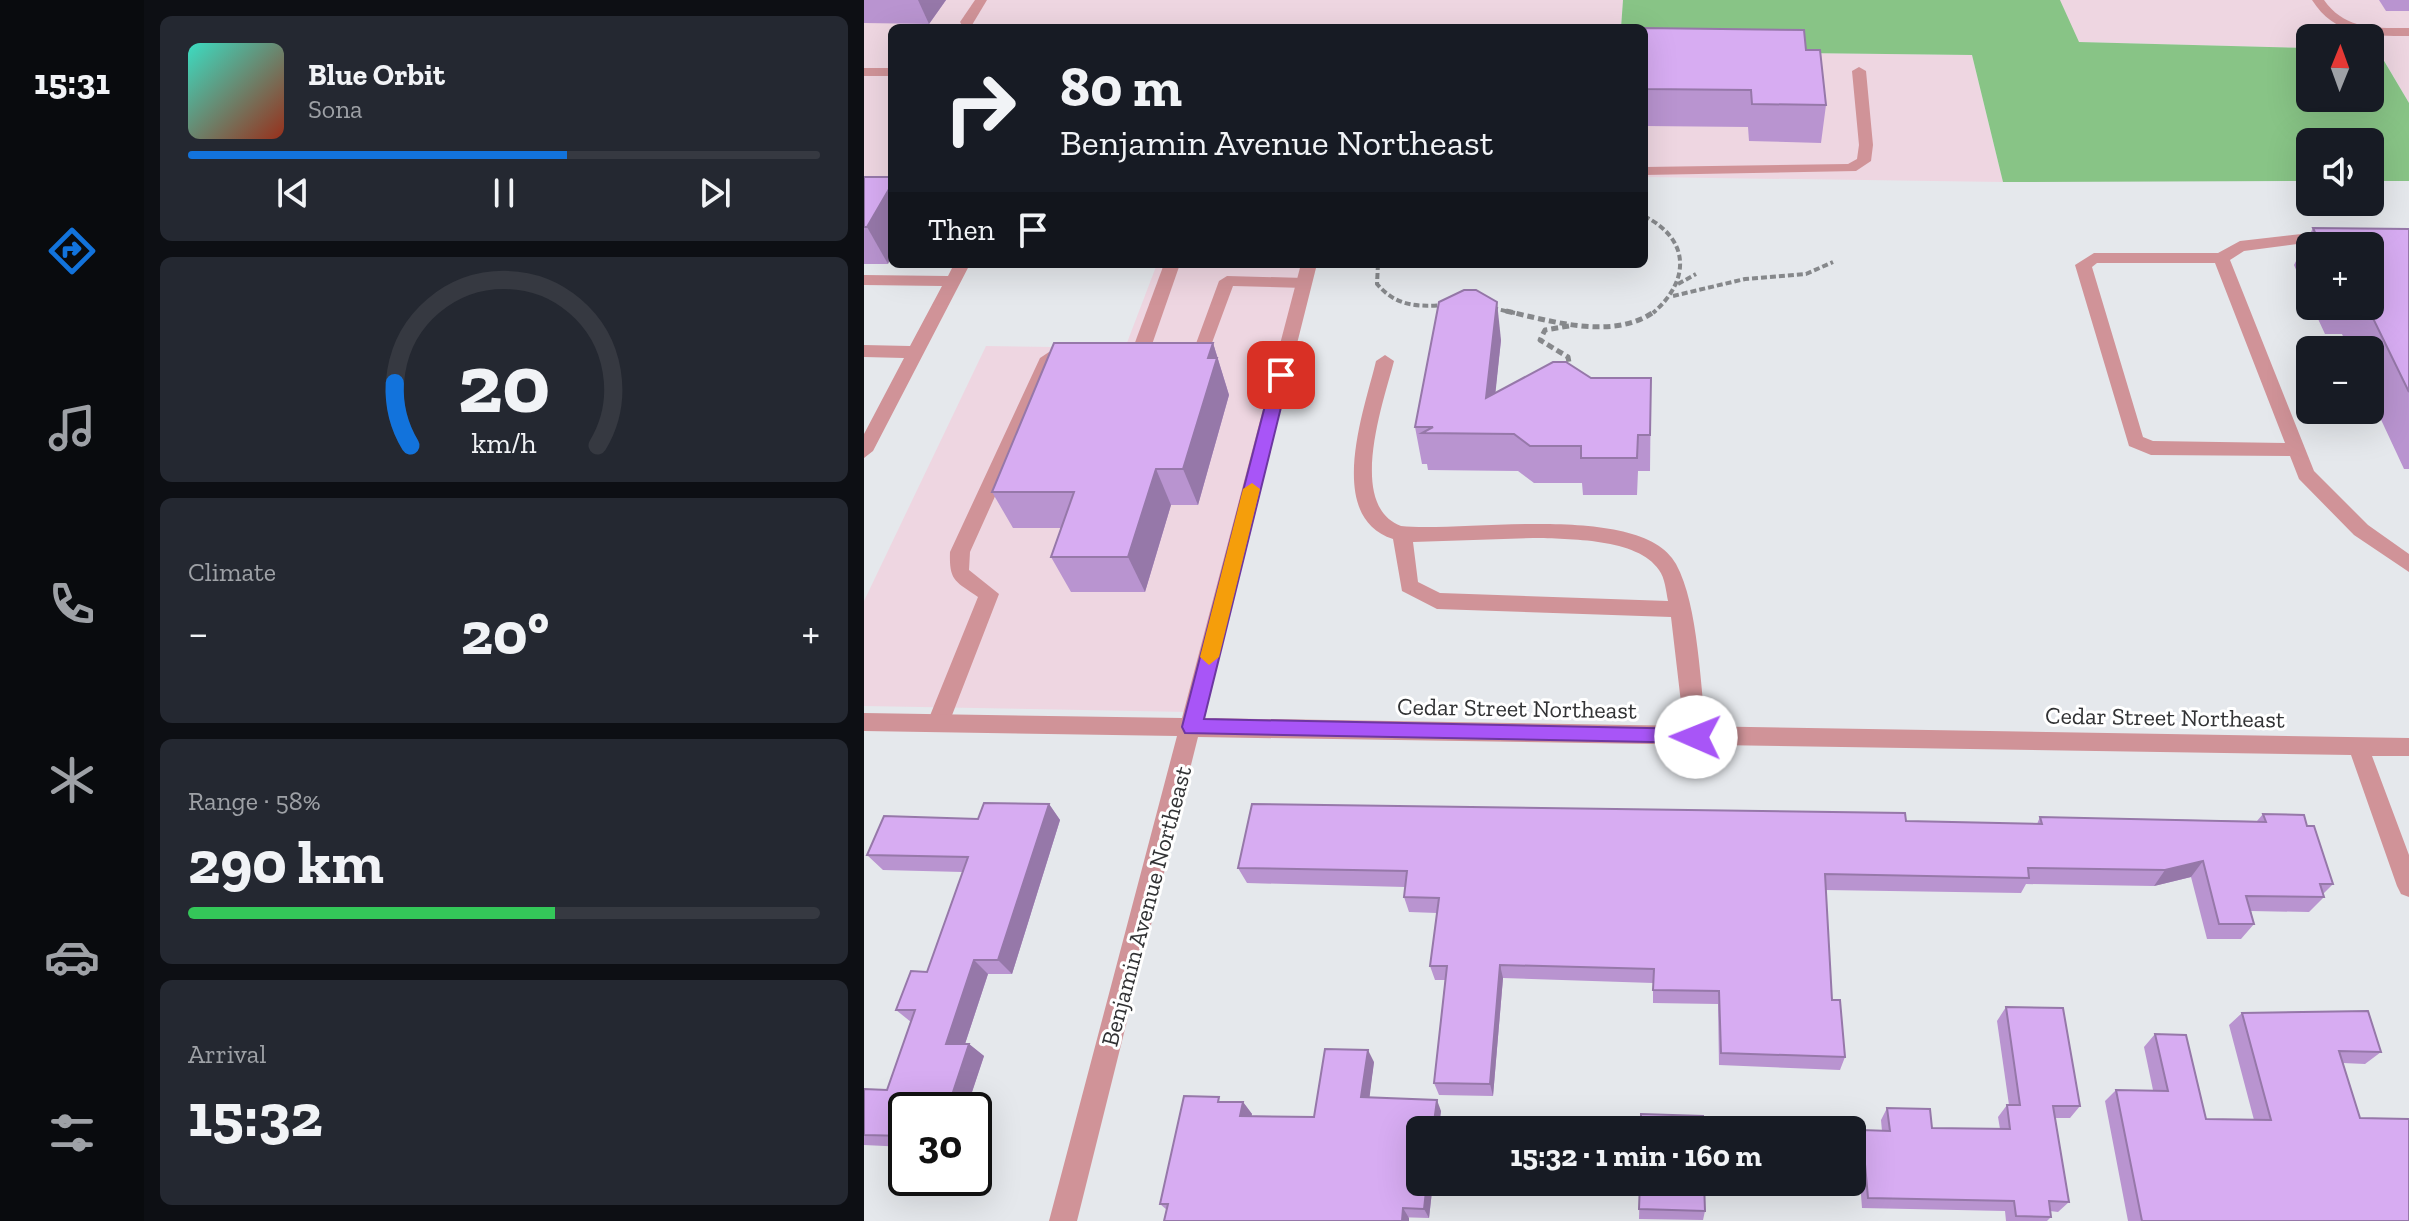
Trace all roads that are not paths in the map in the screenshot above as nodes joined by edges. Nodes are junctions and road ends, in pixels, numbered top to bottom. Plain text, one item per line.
1 (981, 0) edge
2 (2318, 0) edge
3 (967, 22) dead end
4 (2409, 32) edge
5 (1859, 71) dead end
6 (864, 72) edge
7 (888, 72) edge
8 (1648, 171) edge
9 (2296, 239) edge
10 (2221, 258) junction
11 (960, 268) edge
12 (1171, 268) edge
13 (1230, 273) edge
14 (1307, 273) edge
15 (864, 280) edge
16 (954, 281) junction
17 (864, 351) edge
18 (916, 352) junction
19 (1079, 358) edge
20 (1385, 361) dead end
21 (2296, 450) junction
22 (864, 451) edge
23 (1402, 534) junction
24 (2409, 564) edge
25 (1679, 609) junction
26 (864, 722) edge
27 (938, 723) junction
28 (1192, 727) junction
29 (1696, 737) junction
30 (2358, 746) junction
31 (2409, 747) edge
32 (2409, 886) edge
33 (1063, 1221) edge

1 - 3 street
2 - 4 street
5 - 8 street
6 - 7 street
9 - 10 street
10 - 21 street
10 - 21 street
11 - 16 street
12 - 13 street
13 - 14 street
14 - 28 street, Benjamin Avenue Northeast
15 - 16 street
16 - 18 street
17 - 18 street
18 - 22 street
19 - 27 street
20 - 23 street
21 - 24 street
23 - 25 street
23 - 25 street
25 - 29 street
26 - 27 street, Cedar Street Northeast
27 - 28 street, Cedar Street Northeast
28 - 29 street, Cedar Street Northeast
28 - 33 street, Benjamin Avenue Northeast
29 - 30 street, Cedar Street Northeast
30 - 31 street, Cedar Street Northeast
30 - 32 street

